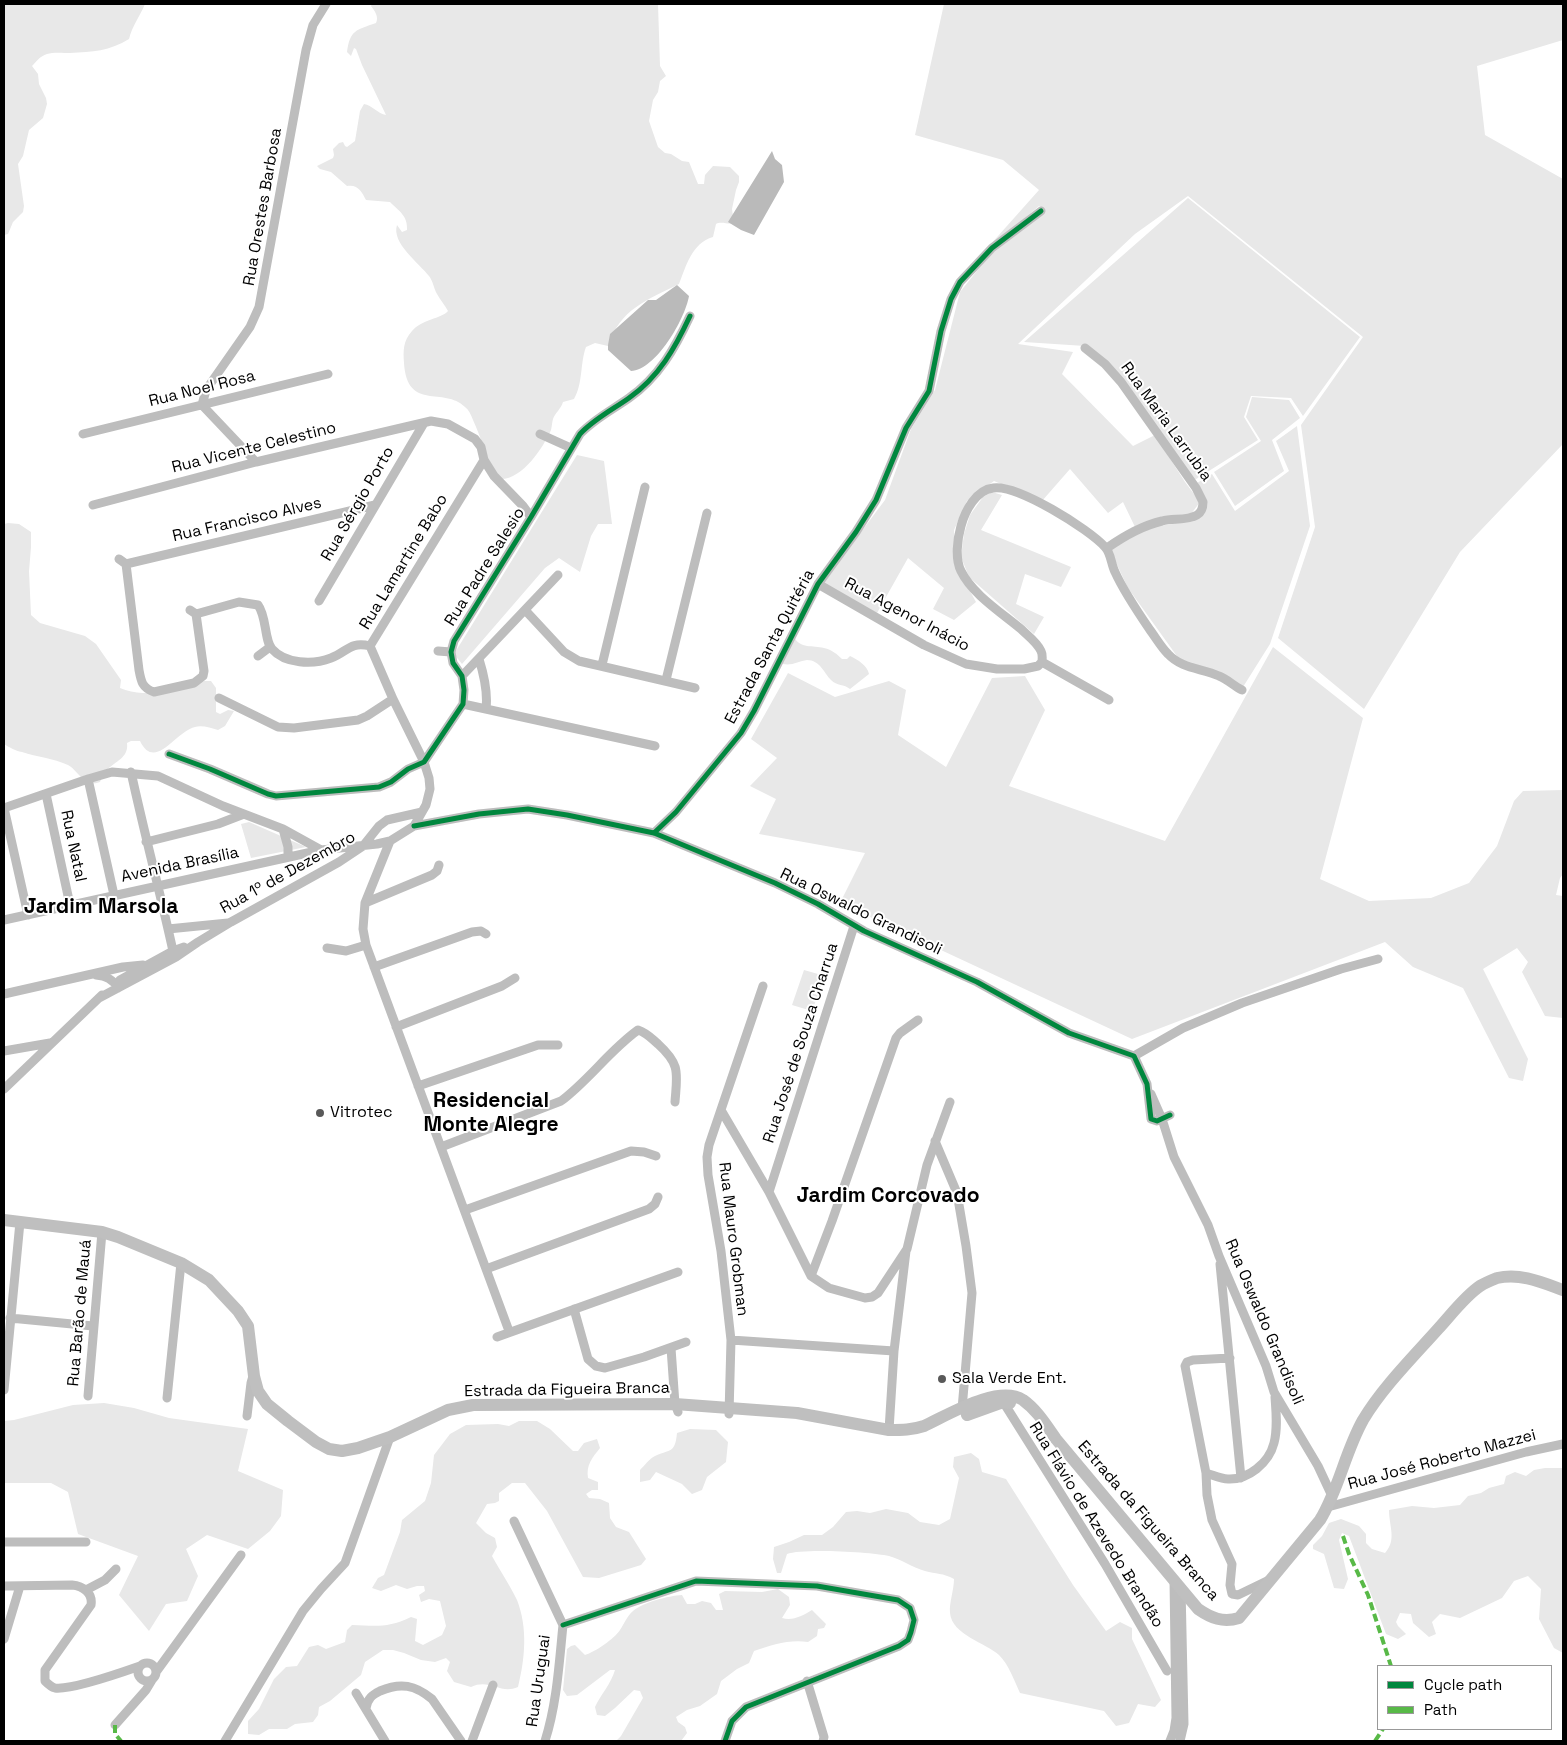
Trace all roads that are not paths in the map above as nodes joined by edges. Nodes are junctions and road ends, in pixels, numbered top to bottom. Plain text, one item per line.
1 (326, 4) edge
2 (1041, 211) dead end
3 (690, 316) dead end
4 (1085, 348) dead end
5 (328, 374) dead end
6 (202, 405) junction
7 (424, 423) junction
8 (83, 434) dead end
9 (540, 434) dead end
10 (571, 448) junction
11 (484, 460) junction
12 (256, 462) junction
13 (645, 487) dead end
14 (93, 505) dead end
15 (375, 505) junction
16 (706, 513) dead end
17 (531, 518) junction
18 (1107, 548) junction
19 (558, 575) dead end
20 (818, 584) junction
21 (319, 601) dead end
22 (525, 610) junction
23 (370, 646) junction
24 (270, 647) junction
25 (438, 651) dead end
26 (451, 652) junction
27 (258, 656) dead end
28 (479, 659) junction
29 (1042, 662) junction
30 (602, 665) junction
31 (462, 676) junction
32 (666, 680) junction
33 (695, 688) dead end
34 (1242, 690) dead end
35 (219, 698) dead end
36 (392, 699) junction
37 (1109, 700) dead end
38 (463, 704) junction
39 (486, 709) junction
40 (655, 746) dead end
41 (169, 754) dead end
42 (424, 762) junction
43 (131, 772) junction
44 (88, 779) junction
45 (46, 794) junction
46 (223, 806) junction
47 (4, 808) edge
48 (422, 812) junction
49 (244, 814) junction
50 (218, 824) junction
51 (414, 826) junction
52 (283, 829) junction
53 (654, 833) junction
54 (390, 841) junction
55 (146, 842) junction
56 (363, 846) junction
57 (321, 850) junction
58 (288, 857) junction
59 (439, 865) dead end
60 (158, 886) junction
61 (114, 895) junction
62 (365, 903) junction
63 (70, 905) junction
64 (28, 915) junction
65 (4, 920) edge
66 (230, 922) junction
67 (854, 926) junction
68 (168, 929) junction
69 (486, 934) dead end
70 (198, 942) junction
71 (366, 945) junction
72 (327, 948) dead end
73 (173, 952) junction
74 (1378, 959) dead end
75 (153, 966) junction
76 (374, 967) junction
77 (116, 969) junction
78 (94, 974) junction
79 (515, 978) dead end
80 (115, 984) junction
81 (763, 986) dead end
82 (4, 994) edge
83 (918, 1020) dead end
84 (396, 1027) junction
85 (51, 1043) junction
86 (558, 1045) dead end
87 (4, 1051) edge
88 (1134, 1056) junction
89 (1147, 1084) junction
90 (418, 1086) junction
91 (4, 1089) edge
92 (675, 1102) dead end
93 (950, 1102) dead end
94 (721, 1110) junction
95 (1166, 1117) junction
96 (936, 1141) junction
97 (441, 1147) junction
98 (656, 1156) dead end
99 (776, 1169) junction
100 (760, 1178) junction
101 (769, 1192) junction
102 (658, 1197) dead end
103 (465, 1210) junction
104 (4, 1220) edge
105 (20, 1222) junction
106 (102, 1232) junction
107 (907, 1248) junction
108 (1220, 1256) junction
109 (181, 1263) junction
110 (486, 1268) junction
111 (678, 1272) dead end
112 (811, 1276) junction
113 (1563, 1290) edge
114 (574, 1309) junction
115 (10, 1318) junction
116 (93, 1326) junction
117 (510, 1331) junction
118 (497, 1336) dead end
119 (731, 1340) junction
120 (686, 1342) dead end
121 (671, 1348) junction
122 (894, 1351) junction
123 (1230, 1358) junction
124 (254, 1376) junction
125 (4, 1390) edge
126 (1274, 1392) junction
127 (88, 1396) dead end
128 (167, 1398) dead end
129 (1002, 1399) junction
130 (677, 1408) junction
131 (962, 1409) junction
132 (728, 1411) junction
133 (247, 1416) dead end
134 (890, 1430) junction
135 (390, 1437) junction
136 (1563, 1444) edge
137 (1206, 1473) junction
138 (1241, 1478) junction
139 (1330, 1501) junction
140 (514, 1522) dead end
141 (4, 1542) edge
142 (86, 1542) dead end
143 (242, 1555) dead end
144 (116, 1569) dead end
145 (1274, 1577) junction
146 (1178, 1583) junction
147 (4, 1586) edge
148 (20, 1586) junction
149 (86, 1590) junction
150 (563, 1625) junction
151 (4, 1639) edge
152 (140, 1666) junction
153 (1167, 1671) dead end
154 (118, 1673) junction
155 (154, 1676) junction
156 (140, 1678) junction
157 (807, 1682) junction
158 (493, 1685) dead end
159 (356, 1693) dead end
160 (140, 1695) junction
161 (366, 1708) junction
162 (115, 1726) dead end
163 (225, 1741) edge
164 (385, 1741) edge
165 (461, 1741) edge
166 (472, 1741) edge
167 (545, 1741) edge
168 (725, 1741) edge
169 (823, 1741) edge
170 (1170, 1741) edge
171 (1180, 1741) edge

1 - 6 street, Rua Orestes Barbosa
2 - 20 street, Estrada Santa Quitéria
3 - 10 street, Rua Padre Salesio
4 - 18 street, Rua Maria Larrubia
5 - 6 street, Rua Noel Rosa
6 - 8 street, Rua Noel Rosa
6 - 12 street
7 - 11 street, Rua Vicente Celestino
7 - 12 street, Rua Vicente Celestino
7 - 15 street, Rua Sérgio Porto
9 - 10 street
10 - 17 street, Rua Padre Salesio
11 - 17 street, Rua Vicente Celestino
11 - 23 street, Rua Lamartine Babo
12 - 14 street, Rua Vicente Celestino
13 - 30 street
15 - 21 street, Rua Sérgio Porto
15 - 24 street, Rua Francisco Alves
16 - 32 street
17 - 26 street, Rua Padre Salesio
18 - 29 street
18 - 34 street
19 - 22 street
20 - 29 street, Rua Agenor Inácio
20 - 53 street, Estrada Santa Quitéria
22 - 28 street
22 - 30 street
23 - 24 street
23 - 36 street, Rua Lamartine Babo
24 - 27 street
25 - 26 street
26 - 31 street, Rua Padre Salesio
28 - 31 street
28 - 39 street
29 - 37 street
30 - 32 street
31 - 38 street, Rua Padre Salesio
32 - 33 street
35 - 36 street
36 - 42 street, Rua Lamartine Babo
38 - 39 street
38 - 42 street
39 - 40 street
41 - 42 street
42 - 48 street, Rua 1º de Dezembro
43 - 44 street
43 - 46 street
43 - 55 street
44 - 45 street
44 - 61 street
45 - 47 street
45 - 63 street, Rua Natal
46 - 49 street
46 - 50 street
47 - 64 street
48 - 51 street, Rua 1º de Dezembro
48 - 56 street
49 - 50 street
49 - 52 street
50 - 55 street
51 - 53 street, Rua Oswaldo Grandisoli
51 - 54 street, Rua 1º de Dezembro
52 - 57 street
52 - 58 street
53 - 67 street, Rua Oswaldo Grandisoli
54 - 56 street, Rua 1º de Dezembro
54 - 62 street
55 - 60 street
56 - 57 street, Avenida Brasília
56 - 66 street, Rua 1º de Dezembro
57 - 58 street, Avenida Brasília
58 - 60 street, Avenida Brasília
59 - 62 street
60 - 61 street, Avenida Brasília
60 - 68 street
61 - 63 street, Avenida Brasília
62 - 71 street
63 - 64 street, Avenida Brasília
64 - 65 street, Avenida Brasília
66 - 68 street
66 - 70 street, Rua 1º de Dezembro
67 - 88 street, Rua Oswaldo Grandisoli
67 - 99 street, Rua José de Souza Charrua
68 - 73 street
69 - 76 street
70 - 73 street, Rua 1º de Dezembro
70 - 75 street, Rua 1º de Dezembro
71 - 72 street
71 - 76 street
73 - 75 street
74 - 88 street
75 - 77 street
75 - 80 street, Rua 1º de Dezembro
76 - 84 street
77 - 78 street
77 - 80 street
78 - 80 street
78 - 82 street
79 - 84 street
80 - 85 street, Rua 1º de Dezembro
81 - 94 street, Rua Mauro Grobman
83 - 112 street
84 - 90 street
85 - 87 street
85 - 91 street, Rua 1º de Dezembro
86 - 90 street
88 - 89 street
89 - 95 street, Rua Oswaldo Grandisoli
89 - 95 street
90 - 97 street
92 - 97 street
93 - 96 street
94 - 100 street
94 - 119 street, Rua Mauro Grobman
95 - 108 street, Rua Oswaldo Grandisoli
96 - 107 street
96 - 131 street
97 - 103 street
98 - 103 street
99 - 100 street, Rua José de Souza Charrua
99 - 101 street, Rua José de Souza Charrua
100 - 101 street
101 - 112 street
102 - 110 street
103 - 110 street
104 - 105 main road, Estrada da Figueira Branca
105 - 106 main road, Estrada da Figueira Branca
105 - 115 street
106 - 109 main road, Estrada da Figueira Branca
106 - 116 street, Rua Barão de Mauá
107 - 112 street
107 - 122 street
108 - 123 street
108 - 126 street, Rua Oswaldo Grandisoli
109 - 124 main road, Estrada da Figueira Branca
109 - 128 street
110 - 117 street
111 - 114 street
113 - 139 main road, Estrada da Figueira Branca
114 - 117 street
114 - 121 street
115 - 116 street
115 - 125 street
116 - 127 street, Rua Barão de Mauá
117 - 118 street
119 - 122 street
119 - 132 street, Rua Mauro Grobman
120 - 121 street
121 - 130 street
122 - 134 street
123 - 137 street
123 - 138 street
124 - 133 street
124 - 135 main road, Estrada da Figueira Branca
126 - 138 street
126 - 139 street, Rua Oswaldo Grandisoli
129 - 131 main road, Estrada da Figueira Branca
129 - 132 main road
129 - 146 main road, Estrada da Figueira Branca
129 - 153 street, Rua Flávio de Azevedo Brandão
130 - 132 main road, Estrada da Figueira Branca
130 - 135 main road, Estrada da Figueira Branca
131 - 134 main road, Estrada da Figueira Branca
132 - 134 main road, Estrada da Figueira Branca
135 - 163 street
136 - 139 street, Rua José Roberto Mazzei
137 - 138 street
137 - 145 street
139 - 145 main road, Estrada da Figueira Branca
140 - 150 street
141 - 142 street
143 - 155 street
144 - 149 street
145 - 146 main road, Estrada da Figueira Branca
146 - 170 street
146 - 171 street
147 - 148 street
148 - 149 street
148 - 151 street
149 - 154 street
150 - 157 street
150 - 167 street, Rua Uruguai
152 - 154 street
152 - 155 street
152 - 156 street
154 - 156 street
155 - 156 street
155 - 160 street
156 - 160 street
157 - 168 street
157 - 169 street
158 - 166 street
159 - 161 street
160 - 162 street
161 - 164 street
161 - 165 street

